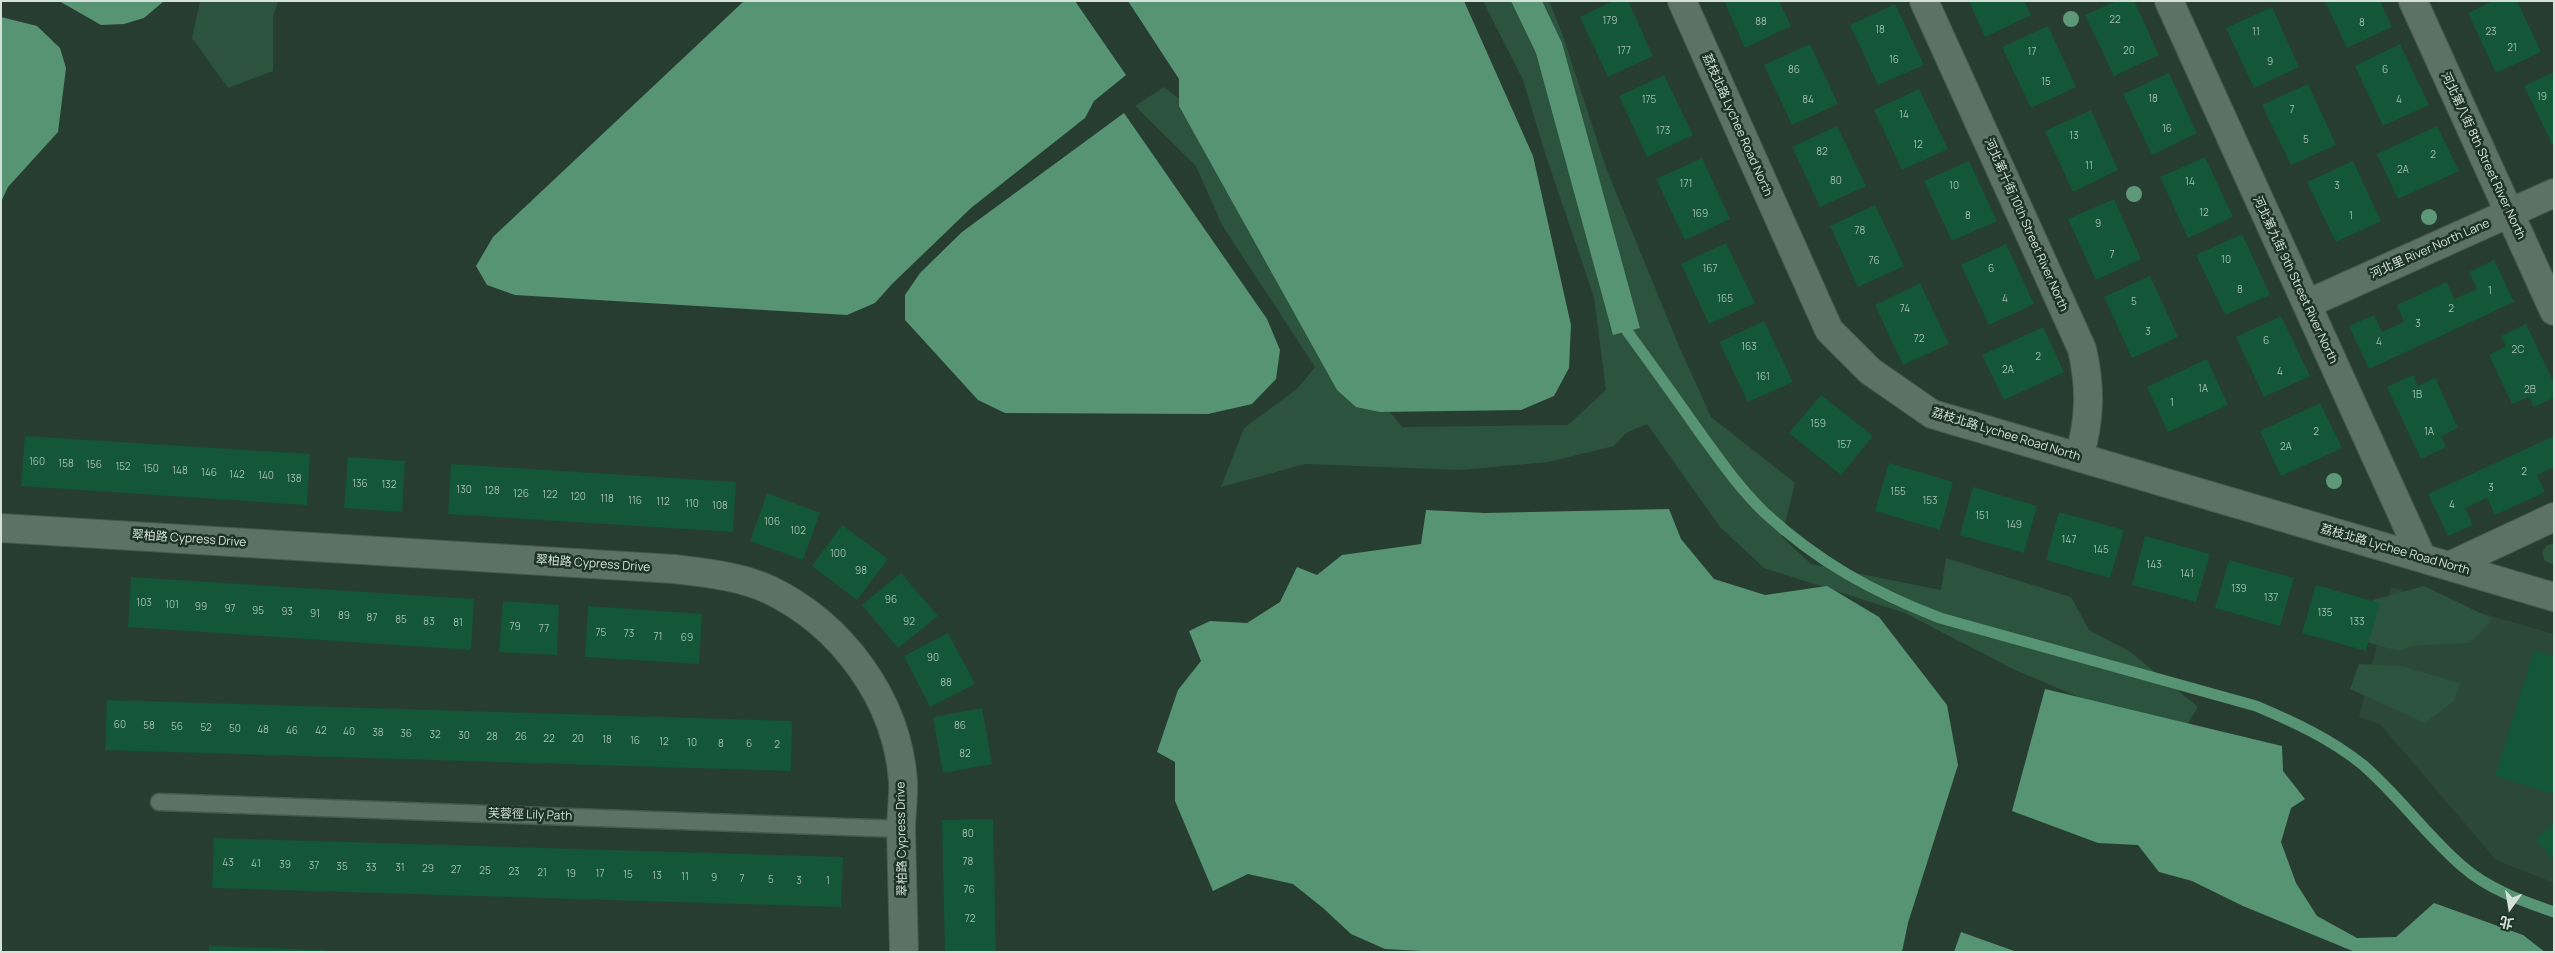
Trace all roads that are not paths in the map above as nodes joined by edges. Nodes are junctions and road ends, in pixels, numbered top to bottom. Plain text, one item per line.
1 (1682, 1) edge
2 (1924, 1) edge
3 (2168, 1) edge
4 (2413, 1) edge
5 (2554, 193) edge
6 (2510, 213) junction
7 (2307, 304) junction
8 (2554, 311) edge
9 (2079, 457) junction
10 (2554, 517) edge
11 (1, 528) edge
12 (2422, 558) junction
13 (2449, 566) junction
14 (2554, 597) edge
15 (160, 802) dead end
16 (902, 829) junction
17 (904, 952) edge

1 - 9 street, 荔枝北路 Lychee Road North
2 - 9 street, 河北第十街 10th Street River North
3 - 7 street, 河北第九街 9th Street River North
4 - 6 street, 河北第八街 8th Street River North
5 - 6 street, 河北里 River North Lane
6 - 7 street, 河北里 River North Lane
6 - 8 street, 河北第八街 8th Street River North
7 - 12 street, 河北第九街 9th Street River North
9 - 12 street, 荔枝北路 Lychee Road North
10 - 13 street
11 - 16 street, 翠柏路 Cypress Drive
12 - 13 street, 荔枝北路 Lychee Road North
13 - 14 street, 荔枝北路 Lychee Road North
15 - 16 lane, 芙蓉徑 Lily Path
16 - 17 street, 翠柏路 Cypress Drive

